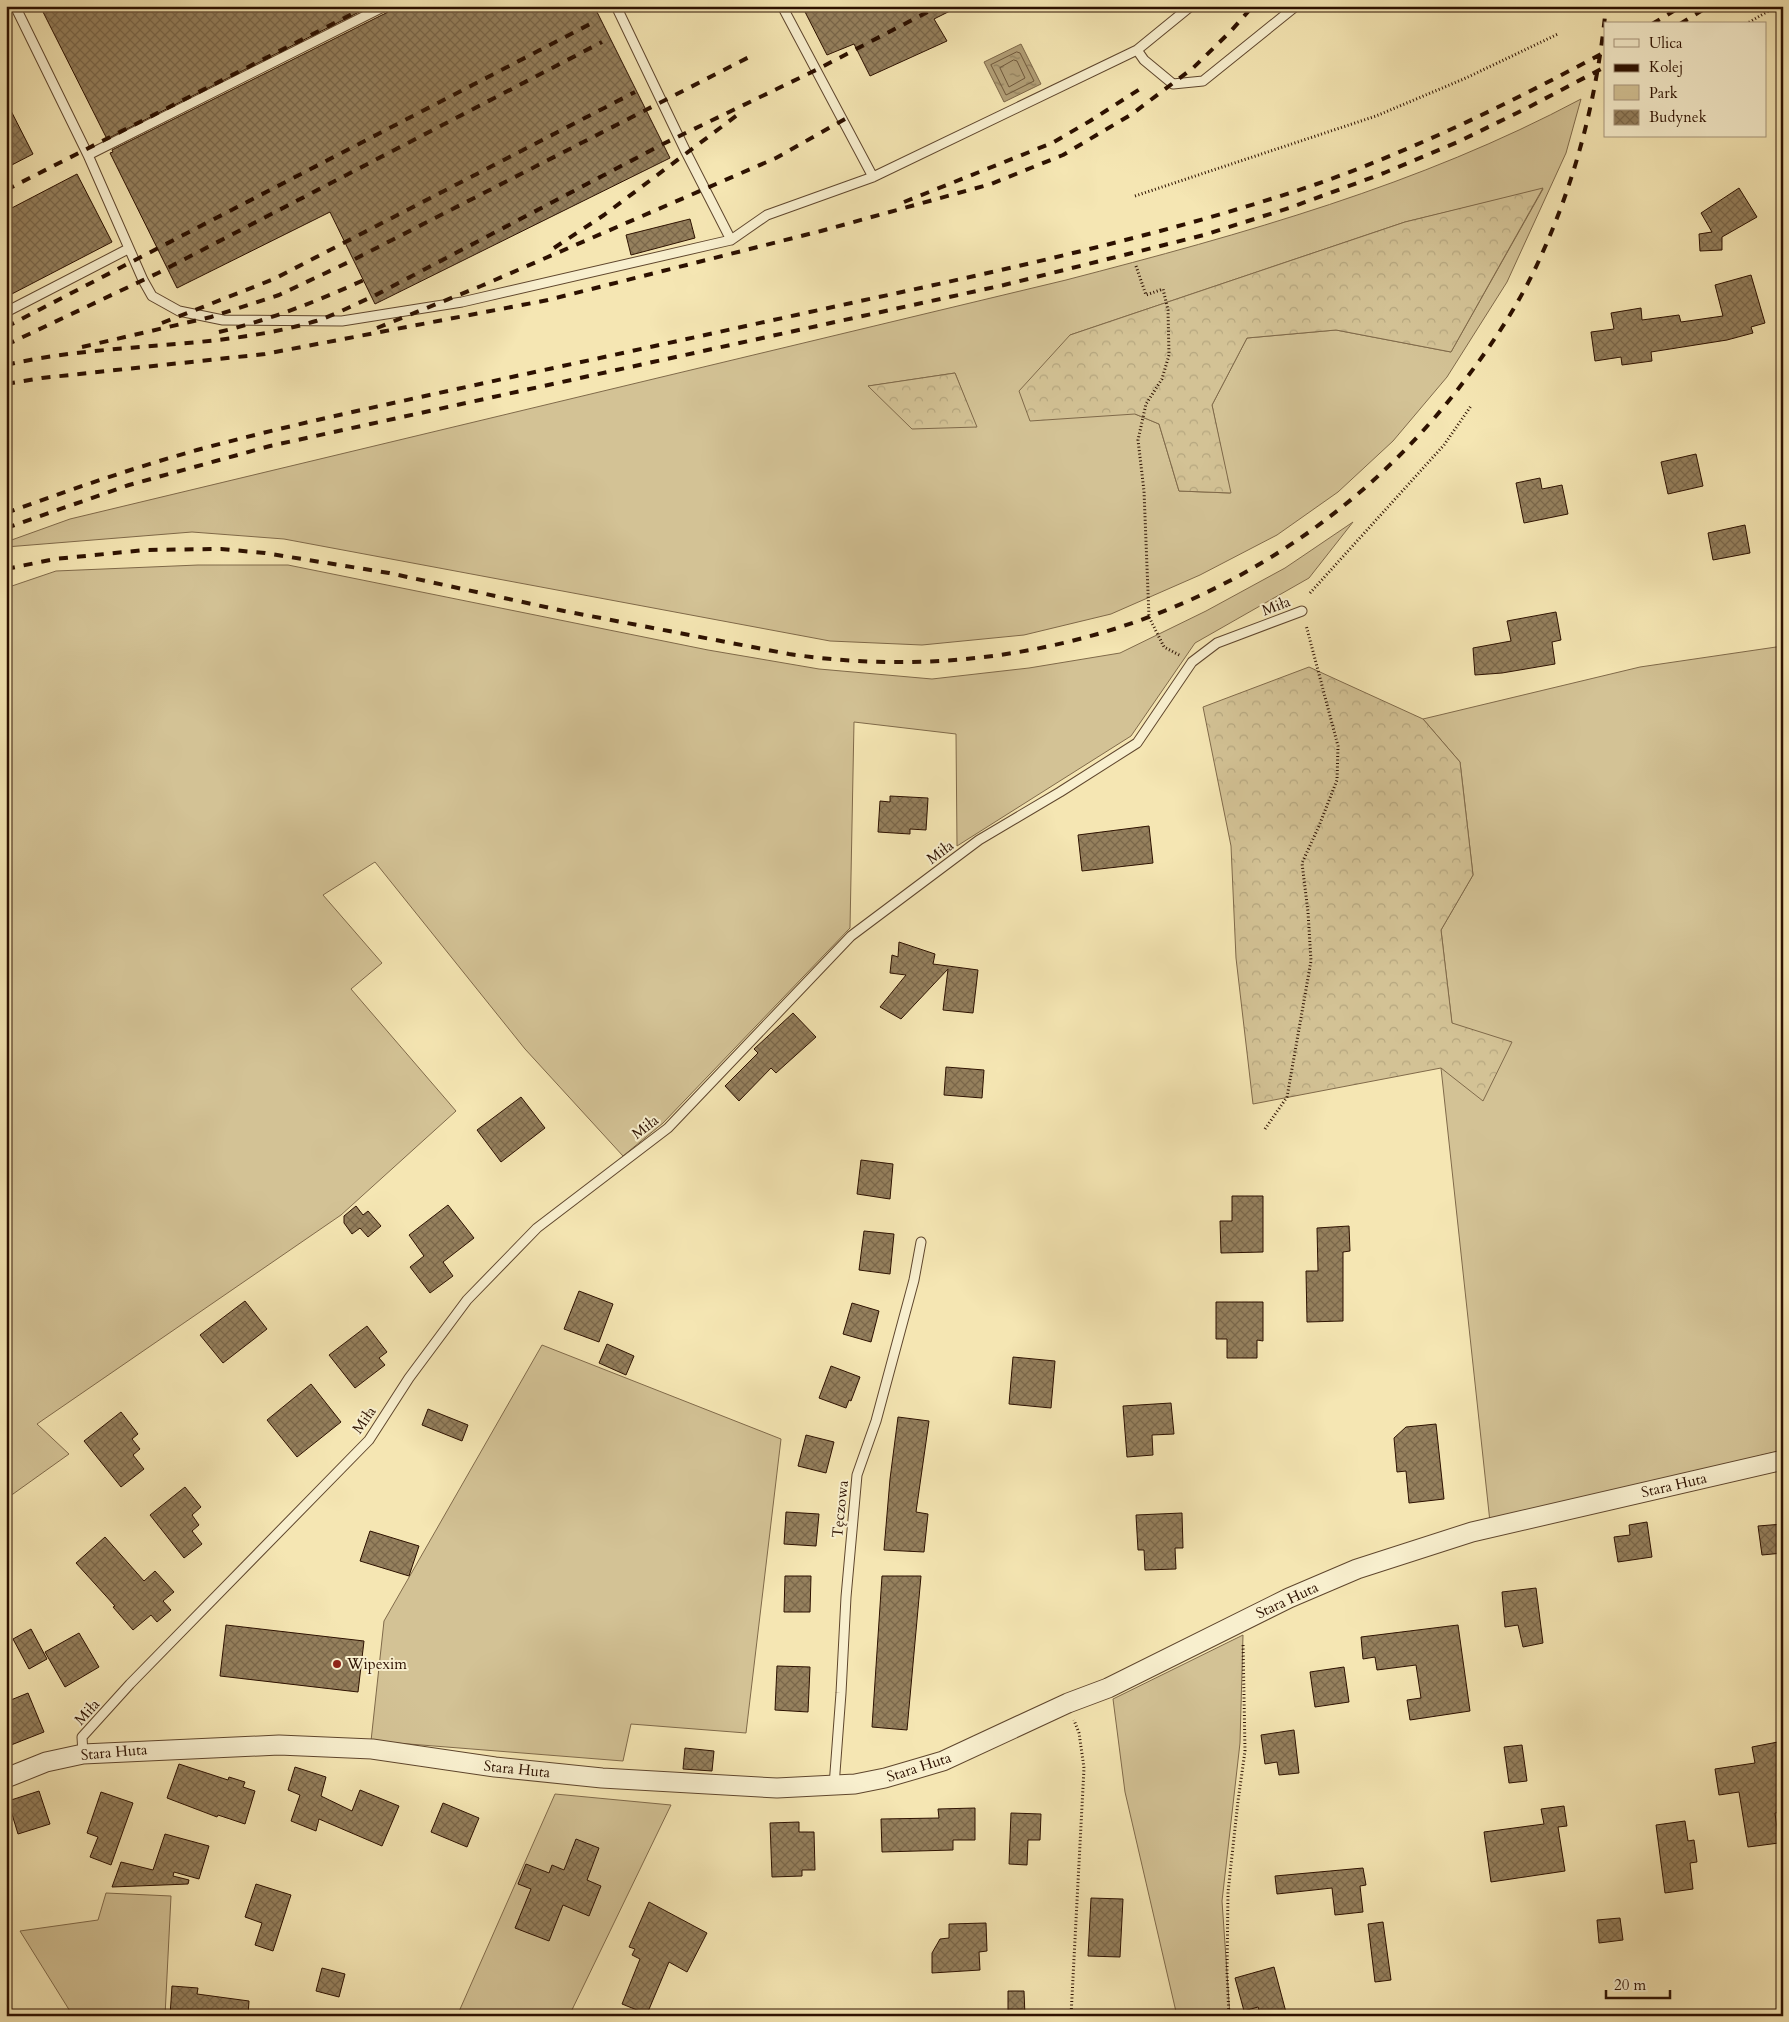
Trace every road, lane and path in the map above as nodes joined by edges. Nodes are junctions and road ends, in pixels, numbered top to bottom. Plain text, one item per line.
1 (15, 6) edge
2 (385, 6) edge
3 (616, 6) edge
4 (782, 6) edge
5 (1191, 6) edge
6 (1296, 6) edge
7 (1777, 6) edge
8 (1749, 22) edge
9 (1558, 34) dead end
10 (1137, 50) junction
11 (88, 155) junction
12 (873, 176) junction
13 (1135, 196) dead end
14 (731, 240) junction
15 (128, 249) junction
16 (1136, 266) dead end
17 (6, 312) edge
18 (1471, 406) dead end
19 (1310, 593) dead end
20 (1302, 611) joint
21 (1192, 662) junction
22 (1265, 1129) dead end
23 (921, 1242) dead end
24 (1783, 1460) edge
25 (1237, 1624) junction
26 (1082, 1715) dead end
27 (1074, 1719) junction
28 (1065, 1722) dead end
29 (83, 1754) junction
30 (6, 1778) edge
31 (834, 1786) junction
32 (1783, 2013) edge
33 (1070, 2016) edge
34 (1229, 2016) edge
35 (1780, 2016) edge

1 - 11 lane
2 - 11 lane
3 - 14 lane
4 - 12 lane
5 - 10 lane
6 - 10 lane
7 - 8 path
9 - 13 path
10 - 12 lane
11 - 15 lane
12 - 14 lane
14 - 15 lane
15 - 17 lane
16 - 21 path
18 - 19 path
20 - 21 lane, Miła
20 - 22 path
21 - 29 lane, Miła
23 - 31 lane, Tęczowa
24 - 25 street, Stara Huta
25 - 31 street, Stara Huta
25 - 34 path
26 - 27 path
27 - 28 path
27 - 33 path
29 - 30 street, Stara Huta
29 - 31 street, Stara Huta
32 - 35 path

